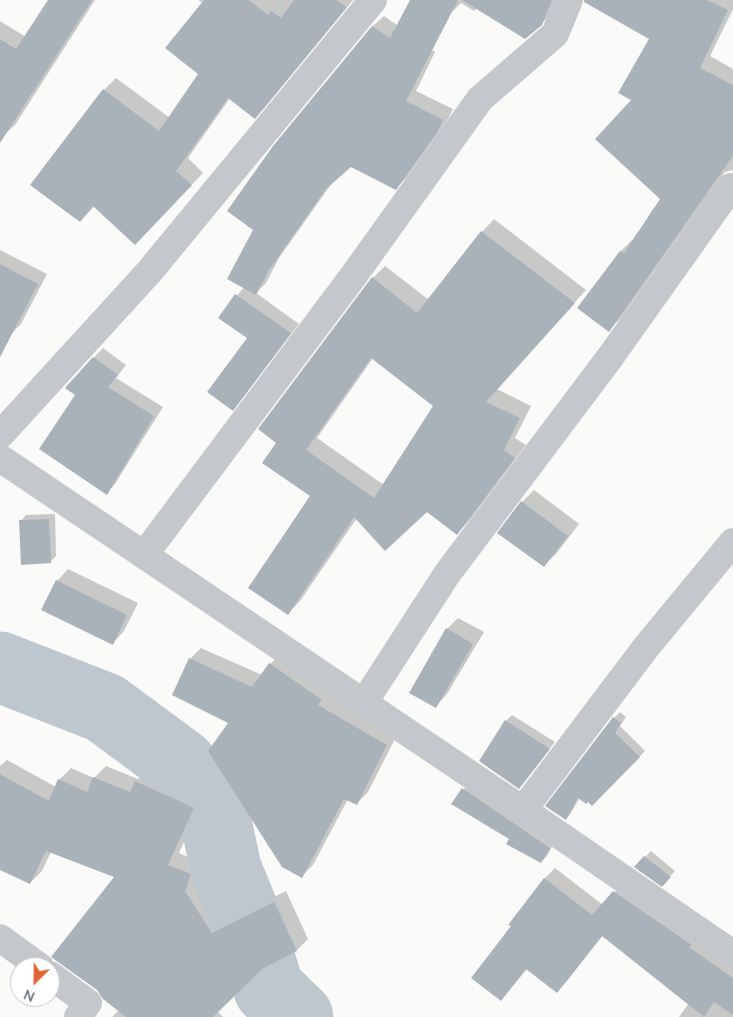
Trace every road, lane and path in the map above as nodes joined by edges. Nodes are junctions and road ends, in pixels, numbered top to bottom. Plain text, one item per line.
1 (373, 0) edge
2 (569, 0) edge
3 (731, 187) dead end
4 (0, 435) edge
5 (0, 458) edge
6 (733, 542) edge
7 (144, 555) junction
8 (363, 704) junction
9 (523, 810) junction
10 (0, 938) edge
11 (733, 954) edge
12 (26, 957) edge
13 (60, 982) edge
14 (78, 1017) edge

1 - 4 street
2 - 7 street
3 - 8 street
5 - 7 street
6 - 9 street
7 - 8 street
8 - 9 street
9 - 11 street
10 - 12 street
13 - 14 street

